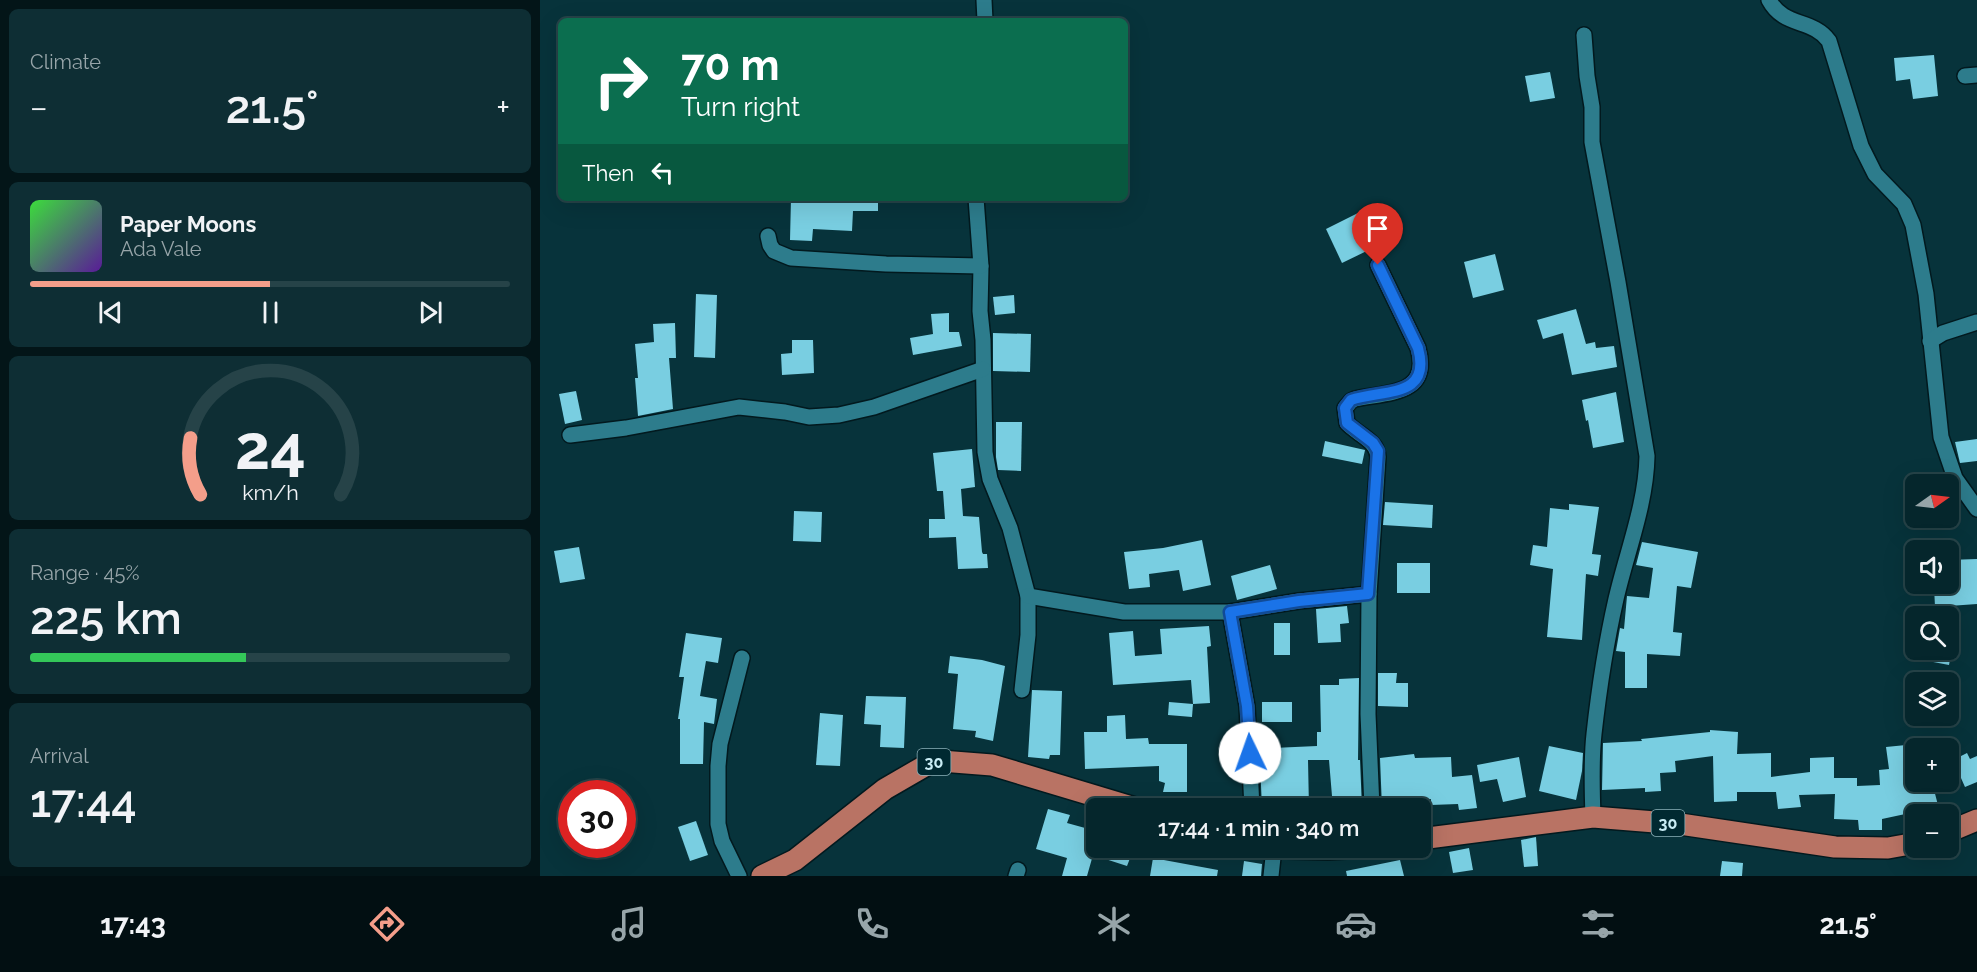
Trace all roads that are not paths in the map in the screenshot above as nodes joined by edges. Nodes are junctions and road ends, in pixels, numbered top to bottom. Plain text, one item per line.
1 (984, 0) edge
2 (1768, 0) edge
3 (985, 18) edge
4 (1584, 35) dead end
5 (976, 201) edge
6 (768, 236) dead end
7 (1378, 265) dead end
8 (981, 266) junction
9 (1977, 322) edge
10 (1930, 341) junction
11 (983, 369) junction
12 (570, 435) dead end
13 (1977, 509) edge
14 (1368, 594) junction
15 (1028, 596) junction
16 (1230, 612) junction
17 (742, 658) dead end
18 (1022, 690) dead end
19 (1102, 798) edge
20 (1251, 798) edge
21 (1372, 798) edge
22 (1593, 817) junction
23 (1977, 820) edge
24 (1959, 827) edge
25 (1431, 838) edge
26 (1905, 845) edge
27 (1273, 858) edge
28 (739, 876) edge
29 (762, 876) edge
30 (1271, 876) edge

1 - 3 street
2 - 10 street
4 - 22 street
5 - 8 street
6 - 8 street
7 - 14 street
8 - 11 street
9 - 10 street
10 - 13 street
11 - 12 street
11 - 15 street
14 - 16 street
14 - 21 street
15 - 16 street
15 - 18 street
16 - 20 street
17 - 28 street
19 - 29 highway, 30
22 - 25 highway, 30
22 - 26 highway, 30
23 - 24 highway
27 - 30 street

